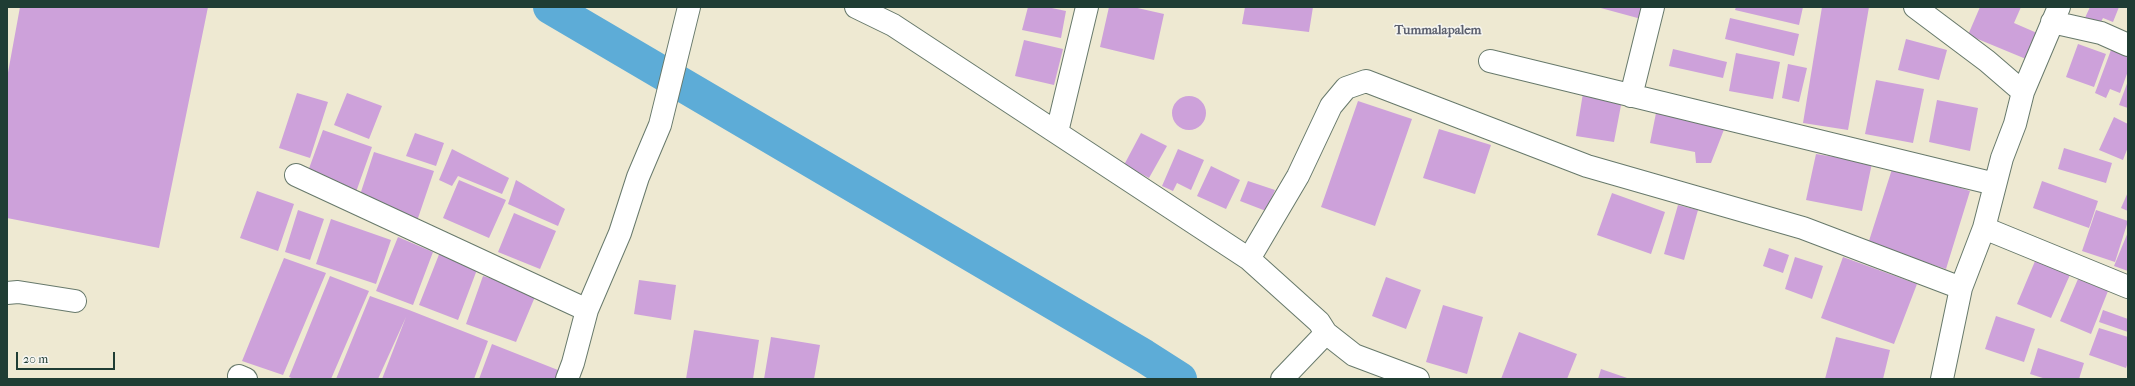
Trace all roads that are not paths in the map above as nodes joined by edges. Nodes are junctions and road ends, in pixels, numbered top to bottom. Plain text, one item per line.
1 (689, 7) edge
2 (856, 7) edge
3 (1086, 7) edge
4 (1653, 7) edge
5 (1915, 7) edge
6 (2056, 14) edge
7 (896, 16) edge
8 (2128, 45) edge
9 (1490, 61) dead end
10 (2023, 92) junction
11 (1631, 96) junction
12 (1057, 132) junction
13 (296, 175) dead end
14 (1996, 184) junction
15 (1984, 228) junction
16 (1249, 259) junction
17 (2128, 287) edge
18 (1961, 288) junction
19 (7, 293) edge
20 (75, 302) dead end
21 (587, 310) junction
22 (1326, 333) junction
23 (1287, 373) edge
24 (567, 379) edge
25 (1418, 379) edge
26 (1942, 379) edge

1 - 21 street
2 - 7 street
3 - 12 street
4 - 11 street
5 - 10 street
6 - 8 street
6 - 10 street
7 - 12 street
9 - 11 street
10 - 14 street
11 - 14 street
12 - 16 street
13 - 21 street
14 - 15 street
15 - 17 street
15 - 18 street
16 - 18 street
16 - 22 street
18 - 26 street
19 - 20 street
21 - 24 street
22 - 23 street
22 - 25 street

